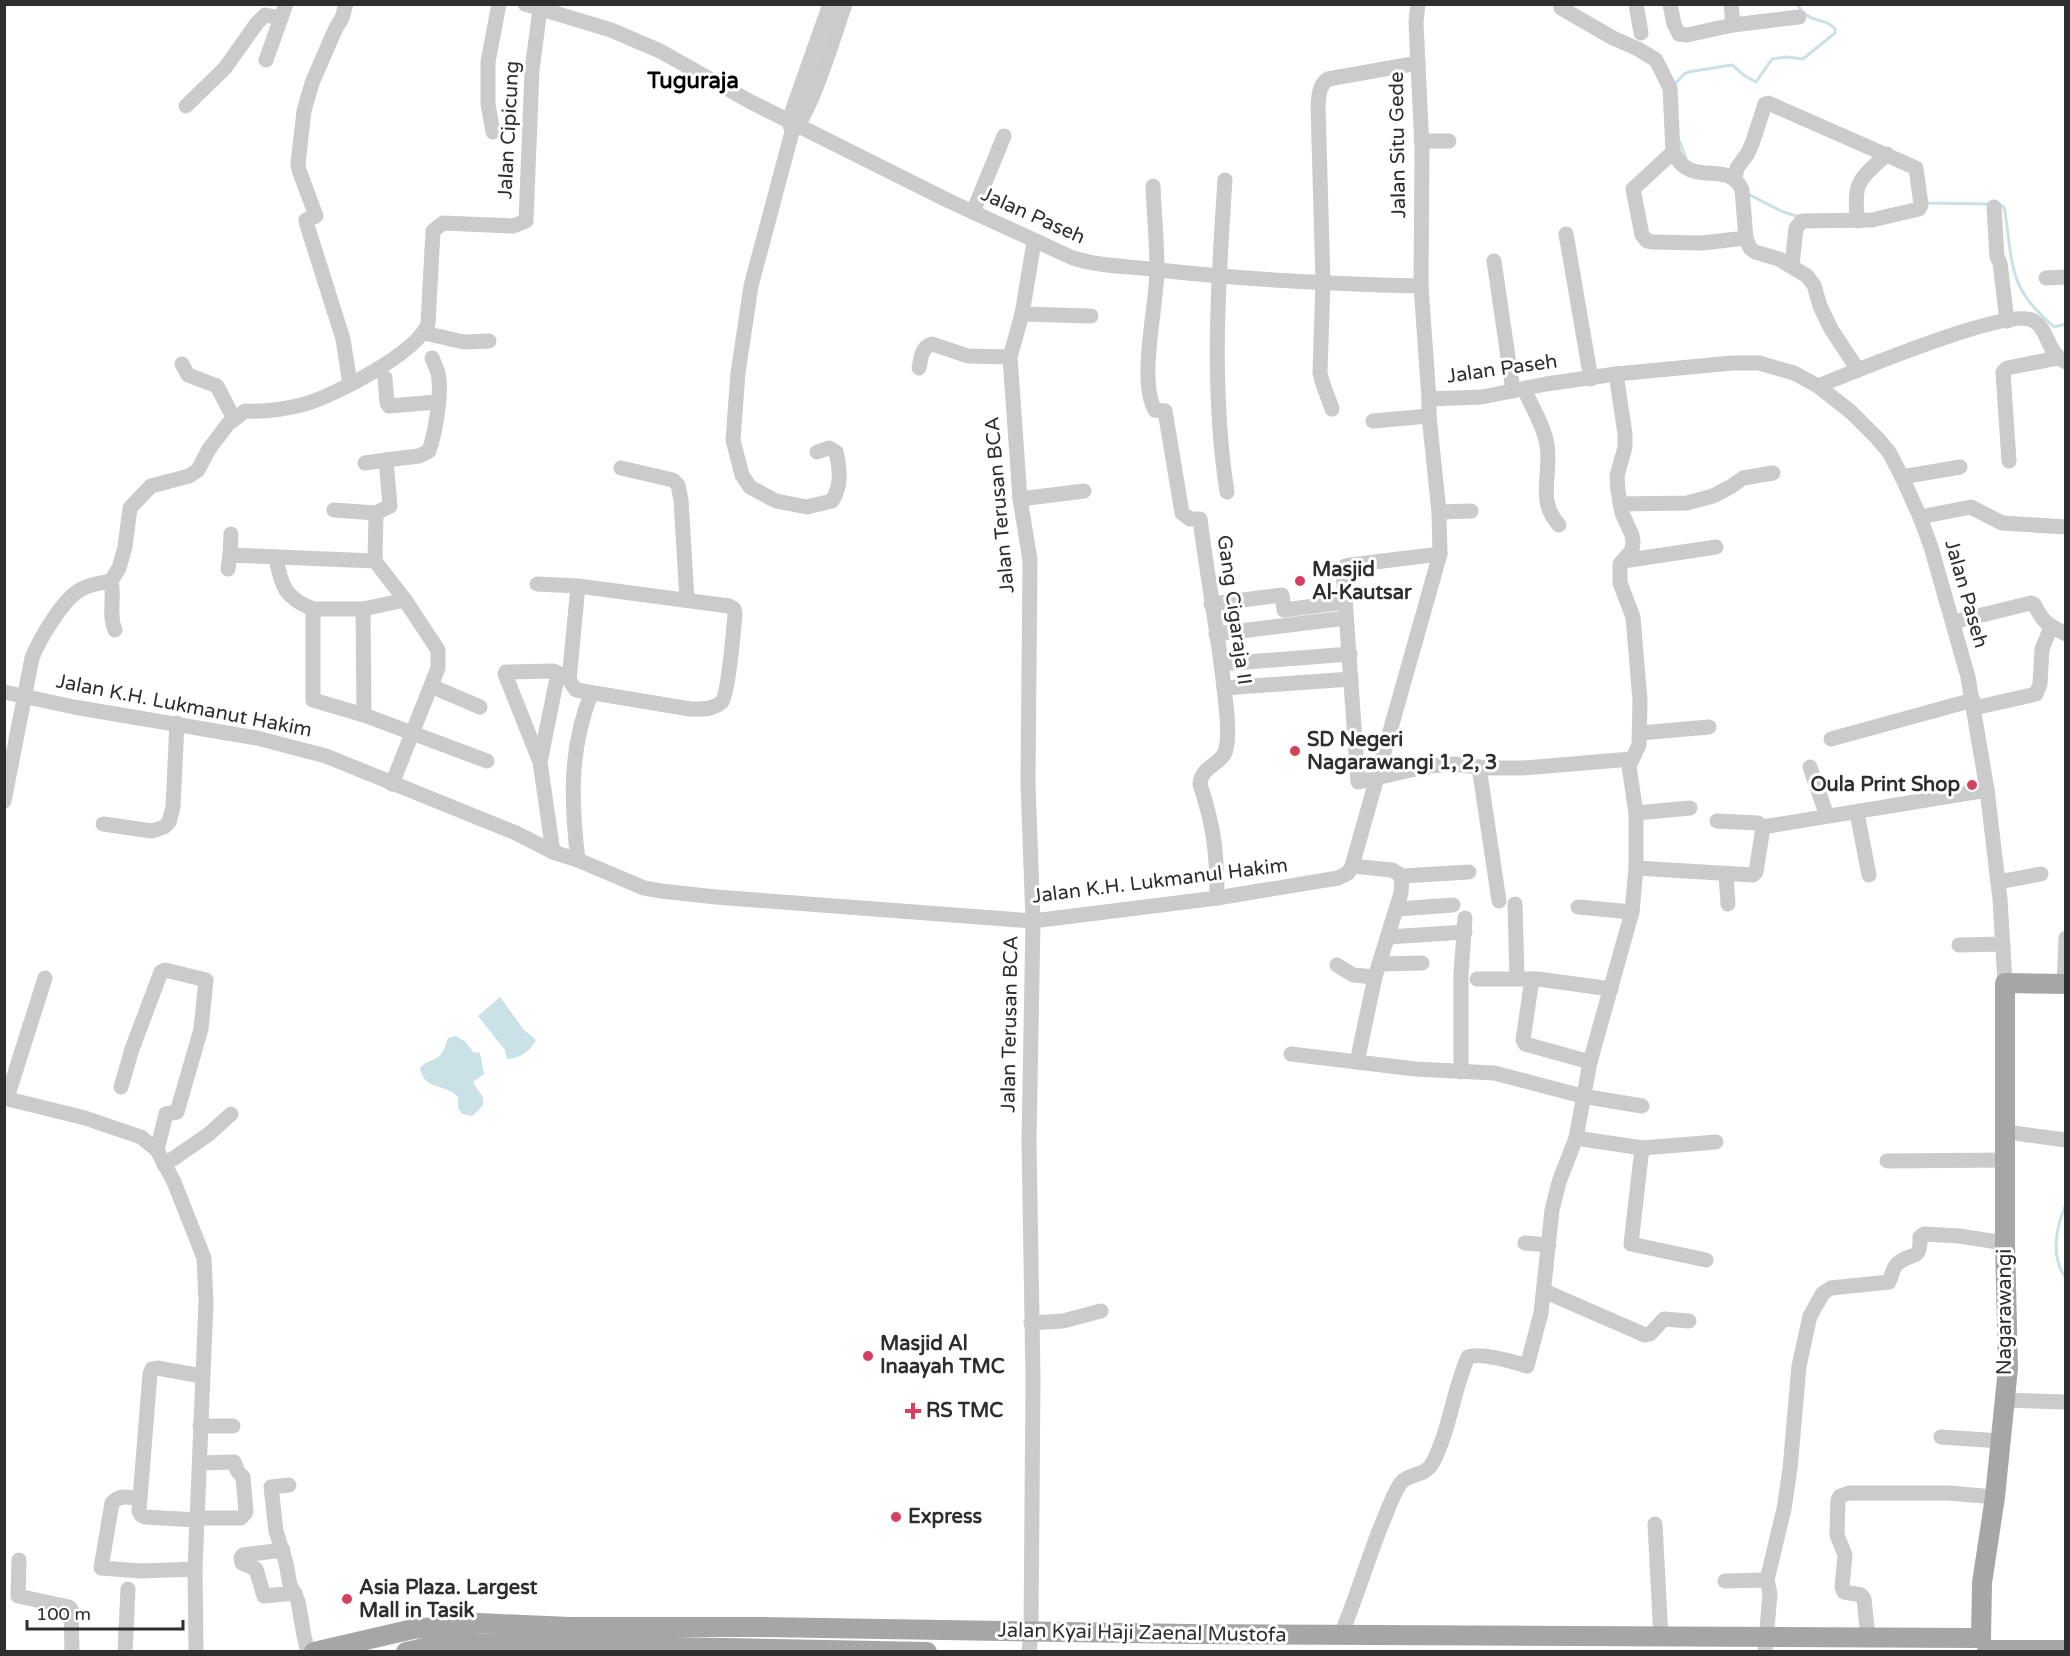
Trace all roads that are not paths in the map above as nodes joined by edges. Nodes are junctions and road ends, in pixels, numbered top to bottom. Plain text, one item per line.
1 (346, 4) edge
2 (499, 4) edge
3 (830, 4) edge
4 (845, 4) edge
5 (1418, 4) edge
6 (1636, 4) edge
7 (1670, 4) edge
8 (1731, 4) edge
9 (529, 6) edge
10 (1561, 6) edge
11 (284, 11) edge
12 (1799, 17) dead end
13 (1733, 25) junction
14 (1641, 33) dead end
15 (266, 60) dead end
16 (1418, 63) junction
17 (186, 106) dead end
18 (793, 126) junction
19 (493, 132) dead end
20 (1004, 136) dead end
21 (1421, 141) junction
22 (1449, 141) dead end
23 (1673, 153) junction
24 (1887, 154) junction
25 (1735, 176) junction
26 (1225, 180) dead end
27 (1153, 186) dead end
28 (1994, 207) dead end
29 (973, 212) junction
30 (1858, 218) junction
31 (1566, 234) dead end
32 (1746, 238) junction
33 (1034, 242) junction
34 (1494, 261) dead end
35 (1792, 267) junction
36 (1157, 270) junction
37 (1218, 276) junction
38 (2066, 277) edge
39 (2046, 278) dead end
40 (1323, 282) junction
41 (1421, 286) junction
42 (1023, 314) junction
43 (1091, 315) dead end
44 (2007, 321) junction
45 (421, 336) junction
46 (489, 341) dead end
47 (1010, 357) junction
48 (432, 358) dead end
49 (2062, 360) edge
50 (182, 364) dead end
51 (919, 368) dead end
52 (1858, 370) junction
53 (1616, 374) junction
54 (385, 378) dead end
55 (1591, 379) junction
56 (350, 384) junction
57 (1818, 386) junction
58 (1519, 390) junction
59 (1429, 399) junction
60 (437, 402) junction
61 (1332, 409) dead end
62 (1429, 416) junction
63 (234, 419) junction
64 (1373, 421) dead end
65 (817, 452) dead end
66 (386, 460) junction
67 (2009, 461) dead end
68 (364, 463) dead end
69 (1960, 467) dead end
70 (621, 468) dead end
71 (1773, 473) dead end
72 (1902, 477) junction
73 (1084, 491) dead end
74 (1227, 492) dead end
75 (1020, 499) junction
76 (1620, 504) junction
77 (334, 510) dead end
78 (1471, 511) dead end
79 (1439, 512) junction
80 (376, 513) junction
81 (1920, 517) junction
82 (1559, 525) dead end
83 (2066, 527) edge
84 (231, 534) dead end
85 (1716, 547) dead end
86 (1440, 554) junction
87 (276, 557) junction
88 (375, 561) junction
89 (1623, 561) junction
90 (111, 581) junction
91 (537, 584) dead end
92 (578, 586) junction
93 (405, 600) junction
94 (687, 600) junction
95 (1345, 602) junction
96 (1211, 604) junction
97 (314, 609) junction
98 (363, 609) junction
99 (1346, 618) junction
100 (1953, 622) junction
101 (2051, 627) junction
102 (115, 630) dead end
103 (1216, 634) junction
104 (2066, 634) edge
105 (1350, 654) junction
106 (1221, 664) junction
107 (1351, 679) junction
108 (431, 686) junction
109 (1224, 688) junction
110 (4, 692) edge
111 (591, 694) junction
112 (25, 696) junction
113 (1973, 704) junction
114 (480, 707) dead end
115 (364, 715) junction
116 (177, 723) junction
117 (547, 725) junction
118 (525, 726) junction
119 (1709, 727) dead end
120 (1640, 733) junction
121 (412, 734) junction
122 (11, 736) edge
123 (1831, 739) dead end
124 (1631, 759) junction
125 (487, 761) dead end
126 (540, 762) junction
127 (1479, 767) junction
128 (1810, 767) dead end
129 (1376, 778) junction
130 (392, 784) junction
131 (1987, 790) junction
132 (434, 800) joint
133 (4, 801) edge
134 (1690, 808) dead end
135 (1636, 813) junction
136 (1857, 813) junction
137 (1827, 816) junction
138 (1717, 821) dead end
139 (103, 824) dead end
140 (1763, 827) junction
141 (554, 852) junction
142 (578, 860) junction
143 (1352, 866) junction
144 (1636, 868) junction
145 (1469, 872) dead end
146 (1726, 874) junction
147 (2041, 874) dead end
148 (1869, 875) dead end
149 (1402, 876) junction
150 (1998, 882) junction
151 (1216, 897) junction
152 (1499, 901) dead end
153 (1515, 904) dead end
154 (1728, 904) dead end
155 (1453, 905) dead end
156 (1578, 907) dead end
157 (1397, 909) junction
158 (1632, 912) junction
159 (1033, 921) junction
160 (1388, 937) junction
161 (2066, 938) edge
162 (1959, 945) dead end
163 (2003, 945) junction
164 (1422, 963) dead end
165 (1337, 965) dead end
166 (1377, 970) junction
167 (45, 978) dead end
168 (1478, 979) dead end
169 (1524, 979) junction
170 (2006, 983) junction
171 (2065, 984) edge
172 (1611, 989) junction
173 (1291, 1054) dead end
174 (1356, 1062) junction
175 (1590, 1062) junction
176 (1461, 1072) junction
177 (121, 1087) dead end
178 (1582, 1096) junction
179 (6, 1098) edge
180 (1642, 1106) dead end
181 (231, 1114) dead end
182 (2006, 1132) junction
183 (1576, 1138) junction
184 (2066, 1140) edge
185 (1716, 1142) dead end
186 (1642, 1148) junction
187 (157, 1150) junction
188 (2006, 1160) junction
189 (1887, 1161) dead end
190 (164, 1165) junction
191 (1525, 1243) dead end
192 (2005, 1243) junction
193 (1549, 1245) junction
194 (1706, 1260) dead end
195 (1544, 1292) junction
196 (1101, 1311) dead end
197 (1689, 1321) dead end
198 (1031, 1323) junction
199 (202, 1376) junction
200 (2004, 1400) junction
201 (2066, 1402) edge
202 (200, 1425) junction
203 (233, 1426) dead end
204 (1941, 1437) dead end
205 (2001, 1441) junction
206 (200, 1463) junction
207 (289, 1485) dead end
208 (271, 1487) junction
209 (245, 1489) junction
210 (1995, 1497) junction
211 (139, 1499) junction
212 (197, 1519) junction
213 (1655, 1524) dead end
214 (283, 1550) junction
215 (19, 1560) dead end
216 (195, 1569) junction
217 (1767, 1580) junction
218 (1725, 1581) dead end
219 (128, 1589) dead end
220 (295, 1593) junction
221 (500, 1624) junction
222 (1341, 1635) junction
223 (1868, 1637) junction
224 (1661, 1638) junction
225 (827, 1639) junction
226 (1030, 1642) edge
227 (727, 1643) edge
228 (1189, 1643) edge
229 (1391, 1643) edge
230 (496, 1644) junction
231 (1766, 1644) edge
232 (1578, 1645) edge
233 (1979, 1646) edge
234 (567, 1648) edge
235 (633, 1648) edge
236 (434, 1649) edge
237 (2066, 1650) edge
238 (319, 1651) edge
239 (72, 1652) edge
240 (125, 1652) edge
241 (196, 1652) edge
242 (406, 1652) edge
243 (927, 1652) edge

1 - 56 street
2 - 19 street
3 - 18 street
4 - 18 street
5 - 16 street, Jalan Situ Gede
6 - 14 street
7 - 13 street
8 - 13 street
9 - 18 street, Jalan Paseh
9 - 45 street, Jalan Cipicung
10 - 23 street
11 - 15 street
11 - 17 street
12 - 13 street
16 - 21 street, Jalan Situ Gede
16 - 40 street
18 - 29 street, Jalan Paseh
18 - 65 street
20 - 29 street
21 - 22 street
21 - 41 street, Jalan Situ Gede
23 - 25 street
23 - 32 street
24 - 25 street
24 - 30 street
24 - 30 street
25 - 32 street
26 - 37 street
27 - 36 street
28 - 44 street
29 - 33 street, Jalan Paseh
30 - 35 street
31 - 55 street
32 - 35 street
33 - 36 street, Jalan Paseh
33 - 42 street, Jalan Terusan BCA
34 - 58 street
35 - 52 street
36 - 37 street, Jalan Paseh
36 - 96 street, Gang Cigaraja II
37 - 40 street, Jalan Paseh
37 - 74 street
38 - 39 street
40 - 41 street, Jalan Paseh
40 - 61 street
41 - 59 street, Jalan Paseh
42 - 43 street
42 - 47 street, Jalan Terusan BCA
44 - 49 street
44 - 52 street
45 - 46 street
45 - 56 street
47 - 51 street
47 - 75 street, Jalan Terusan BCA
48 - 60 street
49 - 67 street
50 - 63 street
52 - 57 street
53 - 55 street, Jalan Paseh
53 - 57 street, Jalan Paseh
53 - 76 street
54 - 60 street
55 - 58 street, Jalan Paseh
56 - 63 street
57 - 72 street, Jalan Paseh
58 - 59 street, Jalan Paseh
58 - 82 street
59 - 62 street
60 - 66 street
62 - 64 street
62 - 79 street
63 - 90 street
66 - 68 street
66 - 80 street
69 - 72 street
70 - 94 street
71 - 76 street
72 - 81 street, Jalan Paseh
73 - 75 street
75 - 159 street, Jalan Terusan BCA
76 - 89 street
77 - 80 street
78 - 79 street
79 - 86 street
80 - 88 street
81 - 83 street
81 - 100 street, Jalan Paseh
84 - 87 street
85 - 89 street
86 - 95 street
86 - 129 street
87 - 88 street
87 - 97 street
88 - 93 street
89 - 120 street
90 - 102 street
90 - 112 street
91 - 92 street
92 - 94 street
92 - 111 street
93 - 98 street
93 - 108 street
94 - 111 street
95 - 96 street
95 - 99 street
96 - 103 street, Gang Cigaraja II
97 - 98 street
97 - 115 street
98 - 115 street
99 - 103 street
99 - 105 street
100 - 101 street
100 - 113 street, Jalan Paseh
101 - 104 street
101 - 113 street
103 - 106 street, Gang Cigaraja II
105 - 106 street
105 - 107 street
106 - 109 street, Gang Cigaraja II
107 - 109 street
107 - 129 street
108 - 114 street
108 - 121 street
109 - 151 street, Gang Cigaraja II
110 - 112 street
111 - 142 street
112 - 116 street, Jalan K.H. Lukmanut Hakim
112 - 122 street
113 - 123 street
113 - 131 street, Jalan Paseh
115 - 121 street
116 - 130 street, Jalan K.H. Lukmanut Hakim
116 - 139 street
117 - 118 street
117 - 118 street
117 - 126 street
118 - 126 street
119 - 120 street
120 - 124 street
121 - 125 street
121 - 130 street
122 - 133 street
124 - 127 street
124 - 135 street
126 - 141 street
127 - 129 street
127 - 152 street
128 - 137 street
129 - 143 street
130 - 132 street, Jalan K.H. Lukmanut Hakim
131 - 136 street
131 - 150 street, Jalan Paseh
132 - 141 street, Jalan K.H. Lukmanul Hakim
134 - 135 street
135 - 144 street
136 - 137 street
136 - 148 street
137 - 140 street
138 - 140 street
140 - 146 street
141 - 142 street, Jalan K.H. Lukmanul Hakim
142 - 159 street, Jalan K.H. Lukmanul Hakim
143 - 149 street
143 - 151 street, Jalan K.H. Lukmanul Hakim
144 - 146 street
144 - 158 street
145 - 149 street
146 - 154 street
147 - 150 street
149 - 157 street
150 - 163 street, Jalan Paseh
151 - 159 street, Jalan K.H. Lukmanul Hakim
153 - 169 street
155 - 157 street
156 - 158 street
157 - 160 street
158 - 172 street
159 - 198 street, Jalan Terusan BCA
160 - 166 street
160 - 176 street
161 - 171 street
162 - 163 street
163 - 170 street, Jalan Paseh
164 - 166 street
165 - 166 street
166 - 174 street
167 - 179 street
168 - 169 street
169 - 172 street
169 - 175 street
170 - 171 main road
170 - 182 main road, Nagarawangi
172 - 175 street
173 - 174 street
174 - 176 street
175 - 178 street
176 - 178 street
177 - 187 street
178 - 180 street
178 - 183 street
179 - 187 street
181 - 190 street
182 - 184 street
182 - 188 main road, Nagarawangi
183 - 186 street
183 - 193 street
185 - 186 street
186 - 194 street
187 - 190 street
188 - 189 street
188 - 192 main road, Nagarawangi
190 - 199 street
191 - 193 street
192 - 200 main road, Nagarawangi
192 - 217 street
193 - 195 street
195 - 197 street
195 - 222 street
196 - 198 street
198 - 226 street, Jalan Terusan BCA
199 - 202 street
199 - 211 street
200 - 201 street
200 - 205 main road, Nagarawangi
202 - 203 street
202 - 206 street
204 - 205 street
205 - 210 main road, Nagarawangi
206 - 209 street
206 - 212 street
207 - 208 street
208 - 209 street
208 - 214 street
209 - 212 street
210 - 223 street
210 - 233 main road, Nagarawangi
211 - 212 street
211 - 216 street
212 - 216 street
213 - 224 street
214 - 220 street
214 - 220 street
215 - 239 street
216 - 241 street
217 - 218 street
217 - 231 street
219 - 240 street
220 - 238 street
221 - 227 main road, Jalan Kyai Haji Zaenal Mustofa
221 - 230 main road
221 - 238 main road, Jalan Kyai Haji Zaenal Mustofa
222 - 228 main road, Jalan Kyai Haji Zaenal Mustofa
222 - 229 main road, Jalan Kyai Haji Zaenal Mustofa
223 - 231 main road, Jalan Kyai Haji Zaenal Mustofa
223 - 233 main road, Jalan Kyai Haji Zaenal Mustofa
224 - 231 main road, Jalan Kyai Haji Zaenal Mustofa
224 - 232 main road, Jalan Kyai Haji Zaenal Mustofa
225 - 226 main road, Jalan Kyai Haji Zaenal Mustofa
225 - 227 main road, Jalan Kyai Haji Zaenal Mustofa
225 - 227 main road, Jalan Kyai Haji Zaenal Mustofa
225 - 243 main road, Jalan Kyai Haji Zaenal Mustofa
226 - 228 main road, Jalan Kyai Haji Zaenal Mustofa
227 - 235 main road, Jalan Kyai Haji Zaenal Mustofa
229 - 232 main road, Jalan Kyai Haji Zaenal Mustofa
230 - 234 main road, Jalan Kyai Haji Zaenal Mustofa
230 - 236 main road, Jalan Kyai Haji Zaenal Mustofa
233 - 237 main road, Jalan Kyai Haji Zaenal Mustofa
234 - 235 main road, Jalan Kyai Haji Zaenal Mustofa
236 - 242 main road, Jalan Kyai Haji Zaenal Mustofa

